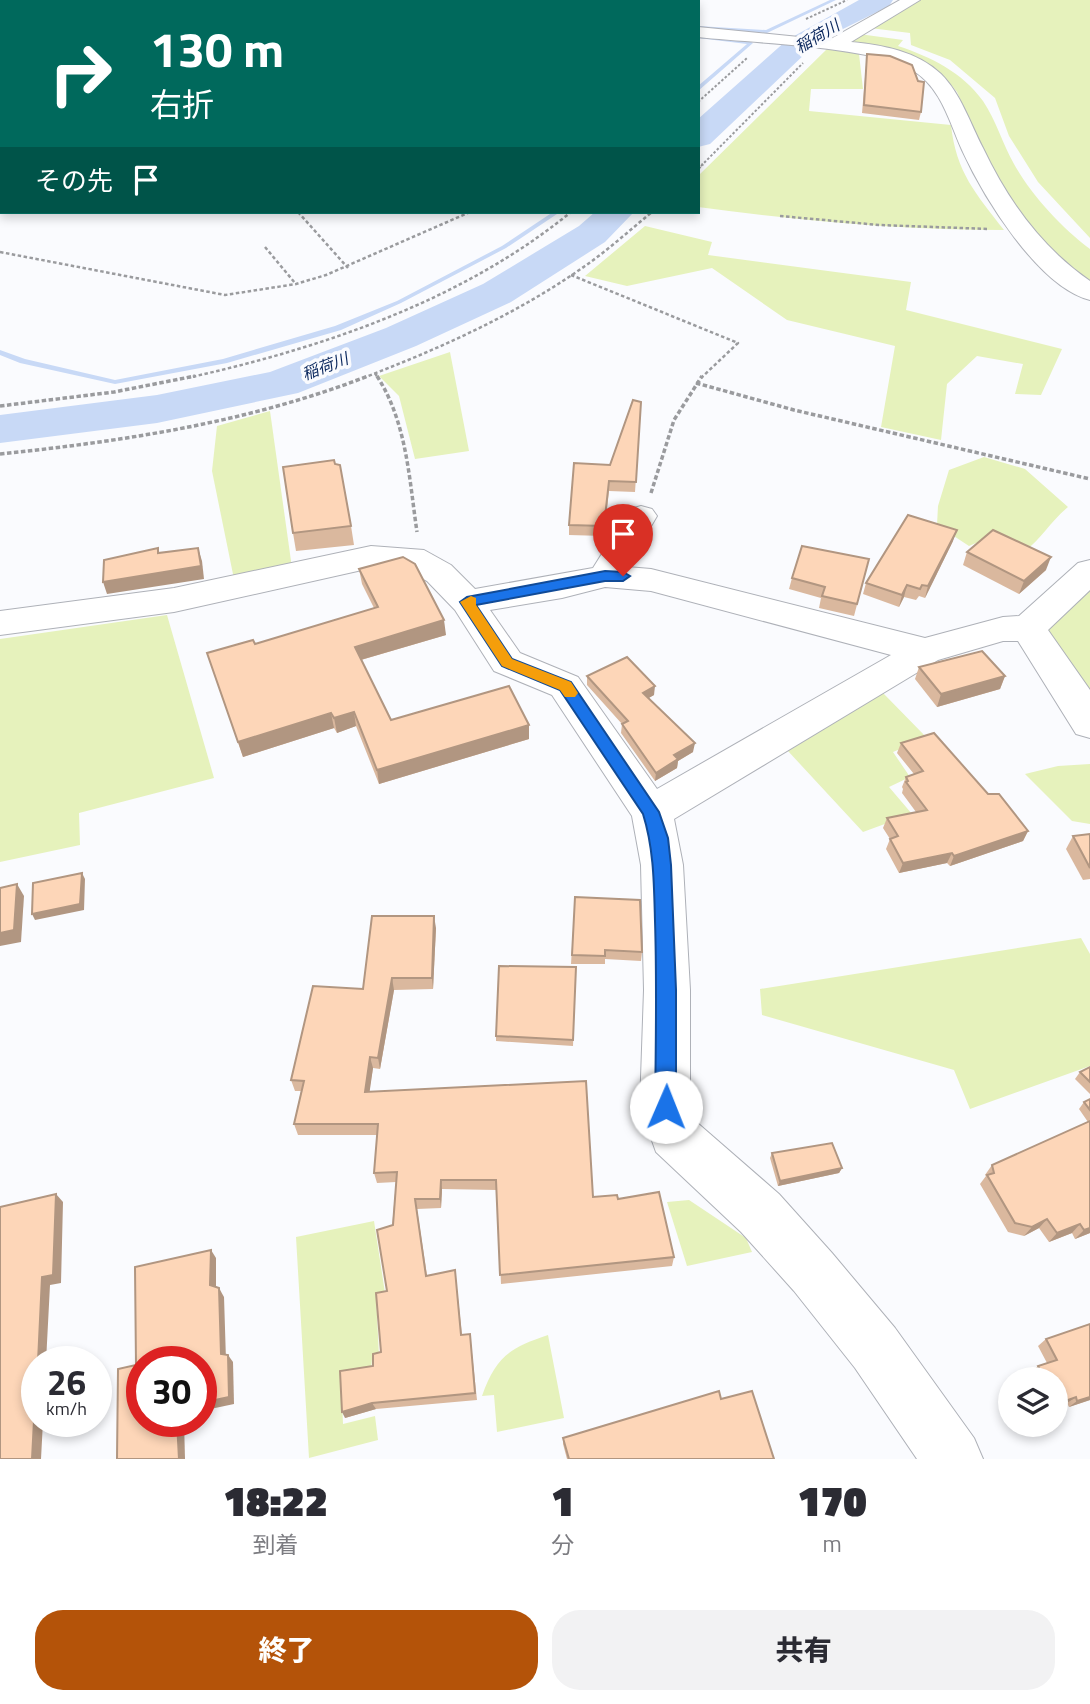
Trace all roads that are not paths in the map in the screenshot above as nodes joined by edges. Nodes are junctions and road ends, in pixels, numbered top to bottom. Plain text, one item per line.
1 (912, 0) edge
2 (700, 32) edge
3 (826, 45) junction
4 (1090, 292) edge
5 (641, 516) road end
6 (1090, 570) edge
7 (605, 576) junction
8 (467, 602) junction
9 (0, 623) edge
10 (1028, 628) junction
11 (925, 650) junction
12 (1090, 724) edge
13 (650, 812) junction
14 (953, 1459) edge

1 - 3 street
2 - 3 street
3 - 4 street
5 - 7 street
6 - 10 street
7 - 8 street
7 - 11 street
8 - 9 street
8 - 13 street
10 - 11 street
10 - 12 street
11 - 13 street
13 - 14 street

